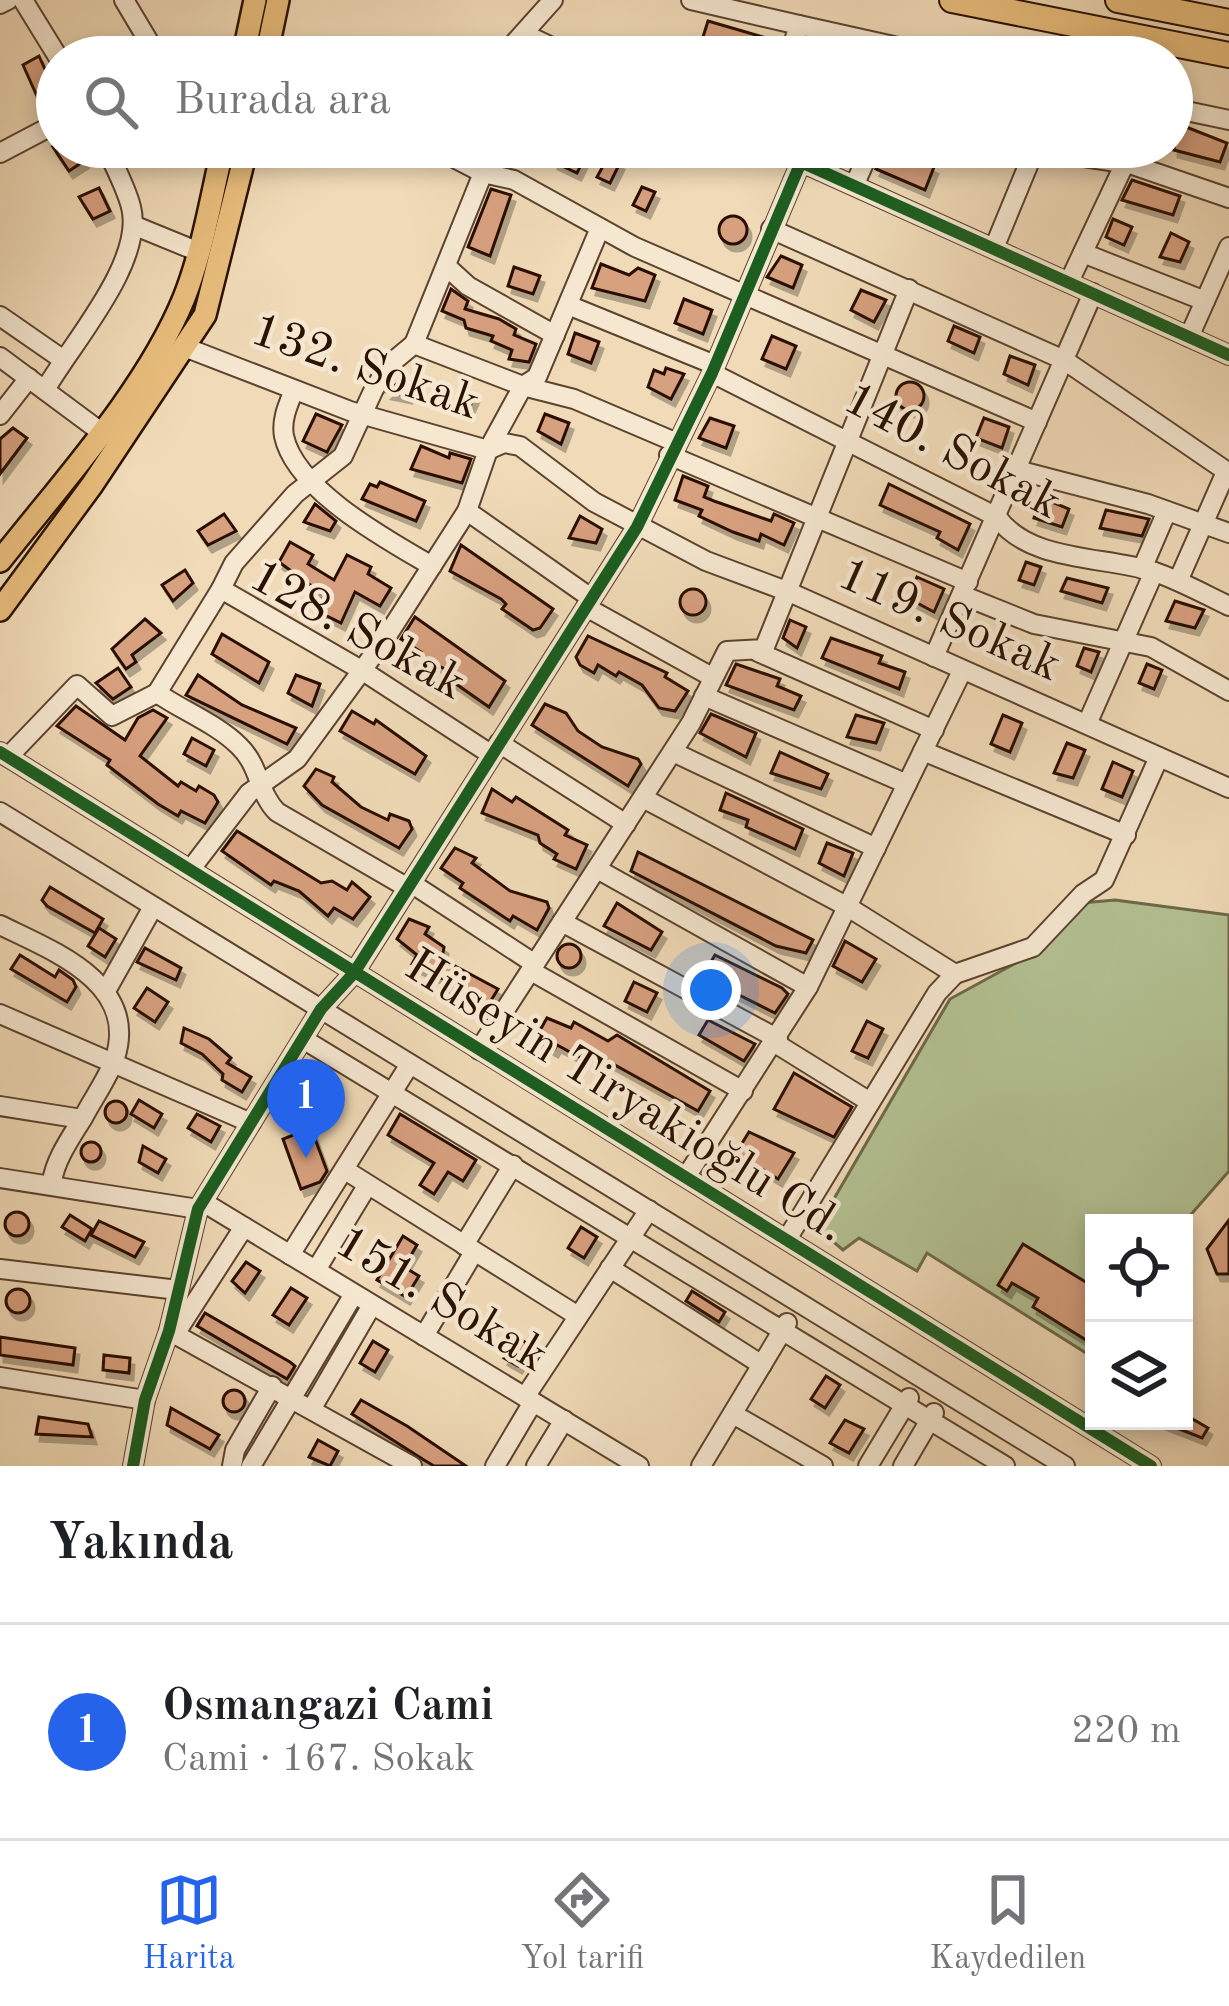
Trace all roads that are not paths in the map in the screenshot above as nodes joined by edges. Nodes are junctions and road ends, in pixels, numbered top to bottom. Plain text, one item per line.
1 (23, 0) edge
2 (124, 0) edge
3 (255, 0) edge
4 (278, 0) edge
5 (554, 0) edge
6 (692, 0) edge
7 (952, 0) edge
8 (1118, 0) edge
9 (1229, 22) edge
10 (799, 25) junction
11 (524, 34) joint
12 (45, 36) edge
13 (145, 36) edge
14 (247, 36) edge
15 (270, 36) edge
16 (528, 36) edge
17 (796, 36) edge
18 (839, 36) edge
19 (1133, 36) edge
20 (1193, 48) edge
21 (1229, 55) edge
22 (1193, 112) edge
23 (1229, 120) edge
24 (36, 134) edge
25 (0, 153) edge
26 (113, 168) edge
27 (214, 168) edge
28 (243, 168) edge
29 (473, 168) edge
30 (798, 168) edge
31 (816, 168) edge
32 (862, 168) edge
33 (1019, 168) edge
34 (1123, 168) edge
35 (1139, 168) edge
36 (483, 173) junction
37 (856, 184) junction
38 (1229, 199) edge
39 (133, 225) junction
40 (600, 228) junction
41 (771, 229) junction
42 (994, 248) junction
43 (1229, 248) edge
44 (200, 252) junction
45 (1083, 253) junction
46 (446, 266) junction
47 (1069, 282) junction
48 (909, 289) junction
49 (1093, 293) junction
50 (744, 294) junction
51 (1205, 301) junction
52 (568, 305) junction
53 (0, 316) edge
54 (555, 335) junction
55 (1189, 337) junction
56 (414, 344) junction
57 (187, 348) junction
58 (884, 354) junction
59 (1229, 355) edge
60 (0, 357) edge
61 (62, 358) junction
62 (1064, 360) junction
63 (714, 369) junction
64 (37, 384) junction
65 (523, 386) junction
66 (294, 390) junction
67 (0, 415) edge
68 (363, 415) junction
69 (1037, 422) junction
70 (101, 432) junction
71 (850, 442) junction
72 (672, 449) junction
73 (488, 450) junction
74 (1017, 470) junction
75 (1228, 472) edge
76 (313, 481) junction
77 (467, 511) junction
78 (1167, 511) junction
79 (820, 516) junction
80 (997, 518) junction
81 (1203, 524) junction
82 (637, 527) junction
83 (1229, 533) edge
84 (0, 561) edge
85 (432, 566) junction
86 (1148, 570) junction
87 (1178, 581) junction
88 (965, 588) junction
89 (221, 589) junction
90 (789, 592) junction
91 (589, 603) junction
92 (1229, 606) edge
93 (0, 610) edge
94 (1124, 639) junction
95 (758, 652) junction
96 (934, 657) junction
97 (363, 671) junction
98 (962, 671) junction
99 (712, 677) junction
100 (1229, 691) edge
101 (157, 693) junction
102 (704, 696) junction
103 (1087, 724) junction
104 (934, 730) junction
105 (496, 749) junction
106 (923, 751) junction
107 (673, 752) junction
108 (4, 755) edge
109 (1160, 757) junction
110 (908, 784) junction
111 (263, 785) junction
112 (1229, 788) edge
113 (643, 798) junction
114 (0, 812) edge
115 (626, 824) junction
116 (1126, 835) junction
117 (876, 848) junction
118 (597, 869) junction
119 (190, 870) junction
120 (409, 885) junction
121 (153, 907) junction
122 (848, 907) junction
123 (562, 922) junction
124 (0, 925) edge
125 (533, 968) junction
126 (354, 973) junction
127 (955, 974) junction
128 (808, 987) junction
129 (107, 989) junction
130 (321, 1009) junction
131 (0, 1015) edge
132 (303, 1039) junction
133 (777, 1041) junction
134 (479, 1051) junction
135 (114, 1061) junction
136 (410, 1064) junction
137 (743, 1091) junction
138 (393, 1093) junction
139 (870, 1102) junction
140 (0, 1106) edge
141 (82, 1119) junction
142 (250, 1123) junction
143 (513, 1165) junction
144 (344, 1170) junction
145 (686, 1177) junction
146 (0, 1178) edge
147 (52, 1183) junction
148 (367, 1186) junction
149 (200, 1206) junction
150 (649, 1210) junction
151 (244, 1227) junction
152 (631, 1236) junction
153 (787, 1239) junction
154 (469, 1249) junction
155 (290, 1255) junction
156 (610, 1268) junction
157 (0, 1269) edge
158 (316, 1270) junction
159 (178, 1290) junction
160 (363, 1299) junction
161 (799, 1304) junction
162 (578, 1316) junction
163 (783, 1329) junction
164 (172, 1333) junction
165 (424, 1336) junction
166 (762, 1365) junction
167 (0, 1377) edge
168 (922, 1380) junction
169 (272, 1386) junction
170 (946, 1394) junction
171 (292, 1397) junction
172 (529, 1399) junction
173 (145, 1400) junction
174 (906, 1404) junction
175 (312, 1408) junction
176 (733, 1414) junction
177 (564, 1420) junction
178 (931, 1420) junction
179 (134, 1466) edge
180 (232, 1466) edge
181 (250, 1466) edge
182 (412, 1466) edge
183 (495, 1466) edge
184 (536, 1466) edge
185 (639, 1466) edge
186 (701, 1466) edge
187 (823, 1466) edge
188 (868, 1466) edge
189 (903, 1466) edge
190 (1005, 1466) edge
191 (1065, 1466) edge
192 (1151, 1466) edge

1 - 12 street
2 - 13 street
3 - 14 main road
4 - 15 main road
5 - 11 street
6 - 10 street
7 - 19 highway
8 - 9 highway
10 - 17 street
10 - 18 street
11 - 16 street
20 - 21 highway
22 - 23 street
24 - 25 street
26 - 39 street
27 - 44 main road
28 - 57 main road
29 - 36 street
30 - 41 street
31 - 37 street
32 - 37 street
33 - 42 street
34 - 45 street
35 - 38 street
36 - 40 street
36 - 46 street
37 - 42 street
39 - 44 street
39 - 61 street
40 - 50 street
40 - 52 street
41 - 48 street
41 - 50 street
42 - 47 street
43 - 51 street
44 - 70 main road
45 - 47 street
45 - 51 street
46 - 54 street
46 - 56 street
47 - 49 street
48 - 58 street
48 - 62 street
49 - 55 street
49 - 62 street
50 - 58 street
50 - 63 street
51 - 55 street
52 - 54 street
52 - 63 street, 140. Sokak
53 - 61 street
54 - 65 street
55 - 59 street
56 - 65 street
56 - 68 street
57 - 66 street, 132. Sokak
57 - 93 main road
58 - 69 street
58 - 71 street
60 - 64 street
61 - 64 street
62 - 69 street
62 - 75 street
63 - 71 street, 140. Sokak
63 - 72 street
64 - 67 street
64 - 70 street
65 - 72 street
65 - 73 street
66 - 68 street, 132. Sokak
66 - 76 street
68 - 73 street, 132. Sokak
68 - 76 street
69 - 74 street
70 - 84 main road
71 - 79 street
71 - 80 street, 140. Sokak
72 - 79 street
72 - 82 street
73 - 77 street
73 - 82 street, 132. Sokak
74 - 78 street
74 - 80 street
75 - 81 street
76 - 85 street
76 - 89 street
77 - 85 street
77 - 91 street
78 - 81 street
78 - 86 street
79 - 88 street
79 - 90 street
80 - 86 street, 140. Sokak
80 - 88 street
81 - 83 street
81 - 87 street
82 - 90 street, 119. Sokak
82 - 91 street
85 - 97 street
86 - 87 street, 140. Sokak
86 - 94 street
87 - 92 street, 140. Sokak
88 - 94 street
88 - 96 street
89 - 97 street, 128. Sokak
89 - 101 street, 128. Sokak
90 - 95 street
90 - 96 street, 119. Sokak
91 - 99 street
91 - 105 street
94 - 100 street
94 - 103 street
95 - 99 street
95 - 104 street
96 - 98 street, 119. Sokak
97 - 105 street, 128. Sokak
97 - 111 street
98 - 103 street, 119. Sokak
98 - 104 street
99 - 102 street
101 - 108 street
101 - 111 street
102 - 107 street
102 - 110 street
103 - 109 street, 119. Sokak
104 - 106 street
105 - 115 street, 128. Sokak
105 - 120 street
106 - 110 street
106 - 116 street
107 - 113 street
107 - 117 street
108 - 119 street, Hüseyin Tiryakioğlu Cd.
109 - 112 street, 119. Sokak
109 - 116 street
110 - 117 street
111 - 119 street
111 - 120 street
113 - 115 street
113 - 122 street
114 - 121 street, Hüseyin Tiryakioğlu Cd.
115 - 118 street
116 - 127 street
117 - 122 street
118 - 123 street
118 - 128 street
119 - 126 street, Hüseyin Tiryakioğlu Cd.
120 - 125 street
120 - 126 street
121 - 129 street
121 - 130 street, Hüseyin Tiryakioğlu Cd.
122 - 127 street
122 - 128 street
123 - 125 street
123 - 133 street
124 - 129 street
125 - 134 street
125 - 137 street
126 - 130 street
126 - 134 street, Hüseyin Tiryakioğlu Cd.
127 - 139 street
128 - 133 street
129 - 135 street
130 - 132 street
130 - 136 street, Hüseyin Tiryakioğlu Cd.
131 - 135 street
132 - 138 street
132 - 142 street
133 - 137 street
133 - 139 street
134 - 145 street, Hüseyin Tiryakioğlu Cd.
135 - 141 street
135 - 142 street
136 - 138 street
136 - 150 street, Hüseyin Tiryakioğlu Cd.
137 - 145 street
138 - 143 street
138 - 144 street
139 - 153 street
140 - 141 street
141 - 147 street
142 - 149 street
143 - 152 street
143 - 154 street
144 - 148 street
144 - 155 street
145 - 153 street, Hüseyin Tiryakioğlu Cd.
146 - 147 street
147 - 149 street
148 - 154 street
148 - 158 street
149 - 151 street, 151. Sokak
149 - 159 street
150 - 152 street
150 - 161 street, Hüseyin Tiryakioğlu Cd.
151 - 155 street, 151. Sokak
151 - 164 street
152 - 156 street
152 - 163 street
153 - 192 street, Hüseyin Tiryakioğlu Cd.
154 - 162 street
154 - 165 street
155 - 158 street, 151. Sokak
156 - 162 street
156 - 166 street
157 - 159 street
158 - 160 street, 151. Sokak
159 - 164 street
160 - 165 street, 151. Sokak
160 - 171 street
160 - 175 street
161 - 163 street
161 - 168 street, Hüseyin Tiryakioğlu Cd.
162 - 172 street
163 - 166 street
163 - 174 street
164 - 169 street
164 - 173 street
165 - 172 street, 151. Sokak
166 - 176 street
167 - 173 street
168 - 170 street, Hüseyin Tiryakioğlu Cd.
168 - 174 street
169 - 171 street
169 - 180 street
170 - 178 street
170 - 191 street, Hüseyin Tiryakioğlu Cd.
171 - 175 street
171 - 181 street
172 - 177 street, 151. Sokak
172 - 183 street
173 - 179 street
174 - 178 street
174 - 188 street
175 - 182 street
176 - 186 street
176 - 187 street
177 - 184 street
177 - 185 street, 151. Sokak
178 - 189 street
178 - 190 street

